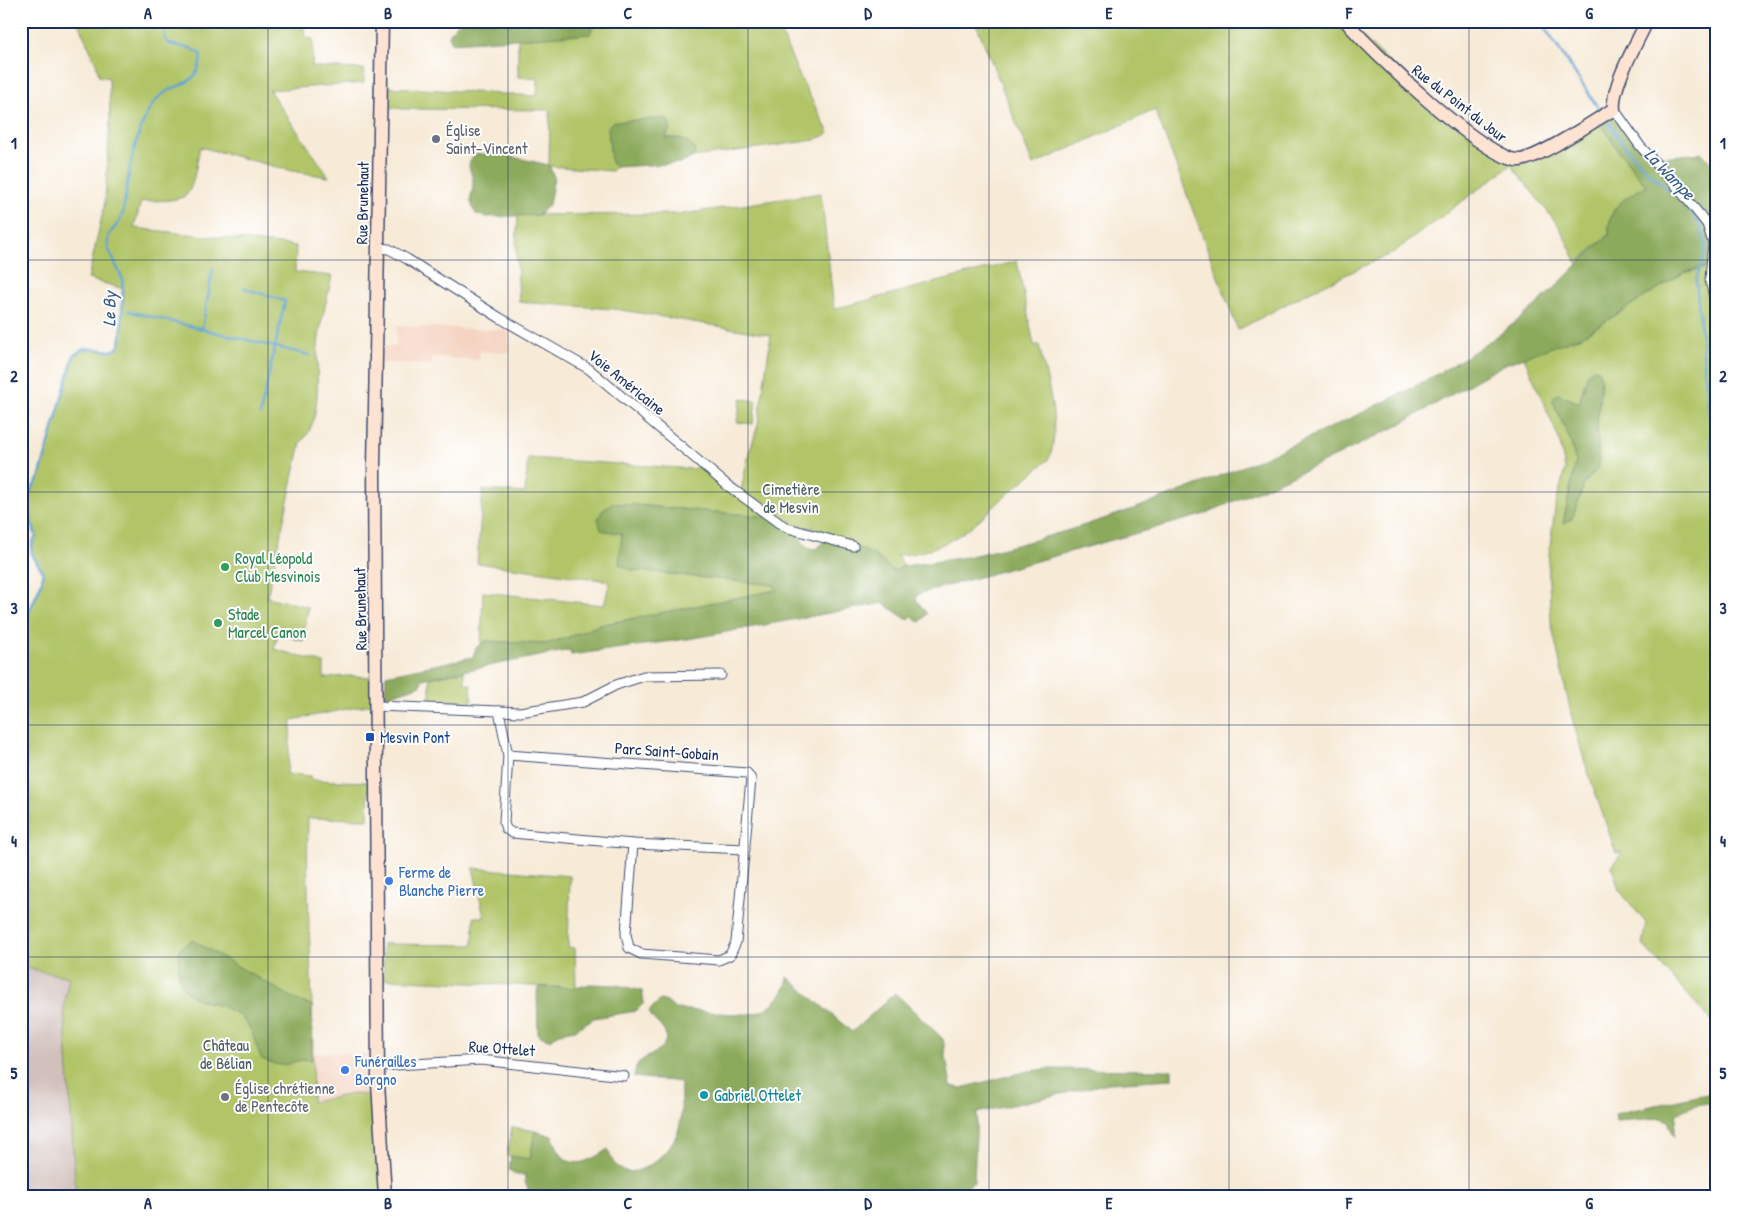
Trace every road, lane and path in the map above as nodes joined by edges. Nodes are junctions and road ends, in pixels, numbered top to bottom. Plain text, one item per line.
1 (382, 21) edge
2 (1346, 21) edge
3 (1646, 21) edge
4 (1612, 110) junction
5 (377, 248) junction
6 (1716, 306) edge
7 (853, 546) dead end
8 (721, 675) dead end
9 (377, 706) junction
10 (499, 711) junction
11 (508, 755) junction
12 (633, 844) junction
13 (744, 849) junction
14 (379, 1066) junction
15 (624, 1076) dead end
16 (385, 1196) edge

1 - 5 street, Rue Brunehaut
2 - 4 street, Rue du Point du Jour
3 - 4 street
4 - 6 street
5 - 7 street, Voie Américaine
5 - 9 street, Rue Brunehaut
8 - 10 street
9 - 10 street
9 - 14 street, Rue Brunehaut
10 - 11 street
11 - 12 street
11 - 13 street, Parc Saint-Gobain
12 - 13 street
12 - 13 street, Parc Saint-Gobain
14 - 15 street, Rue Ottelet
14 - 16 street, Rue Brunehaut

